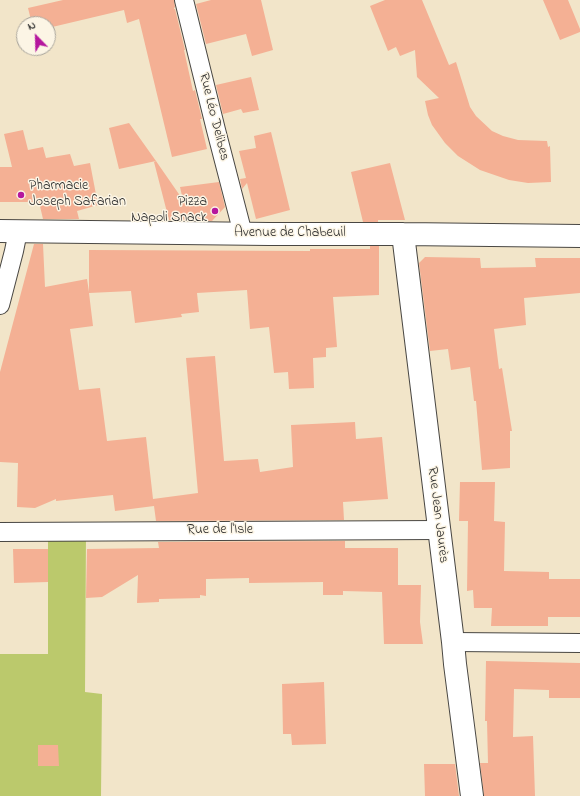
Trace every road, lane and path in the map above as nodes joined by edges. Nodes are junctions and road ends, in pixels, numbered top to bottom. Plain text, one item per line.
1 (184, 0) edge
2 (9, 231) edge
3 (243, 234) junction
4 (403, 234) junction
5 (580, 236) edge
6 (0, 305) edge
7 (439, 530) junction
8 (0, 532) edge
9 (453, 642) junction
10 (580, 643) edge
11 (472, 796) edge

1 - 3 street, Rue Léo Delibes
2 - 3 street, Avenue de Chabeuil
2 - 6 street
3 - 4 street, Avenue de Chabeuil
4 - 5 street, Avenue de Chabeuil
4 - 7 street, Rue Jean Jaurès
7 - 8 street, Rue de l'Isle
7 - 9 street, Rue Jean Jaurès
9 - 10 street
9 - 11 street, Rue Jean Jaurès

